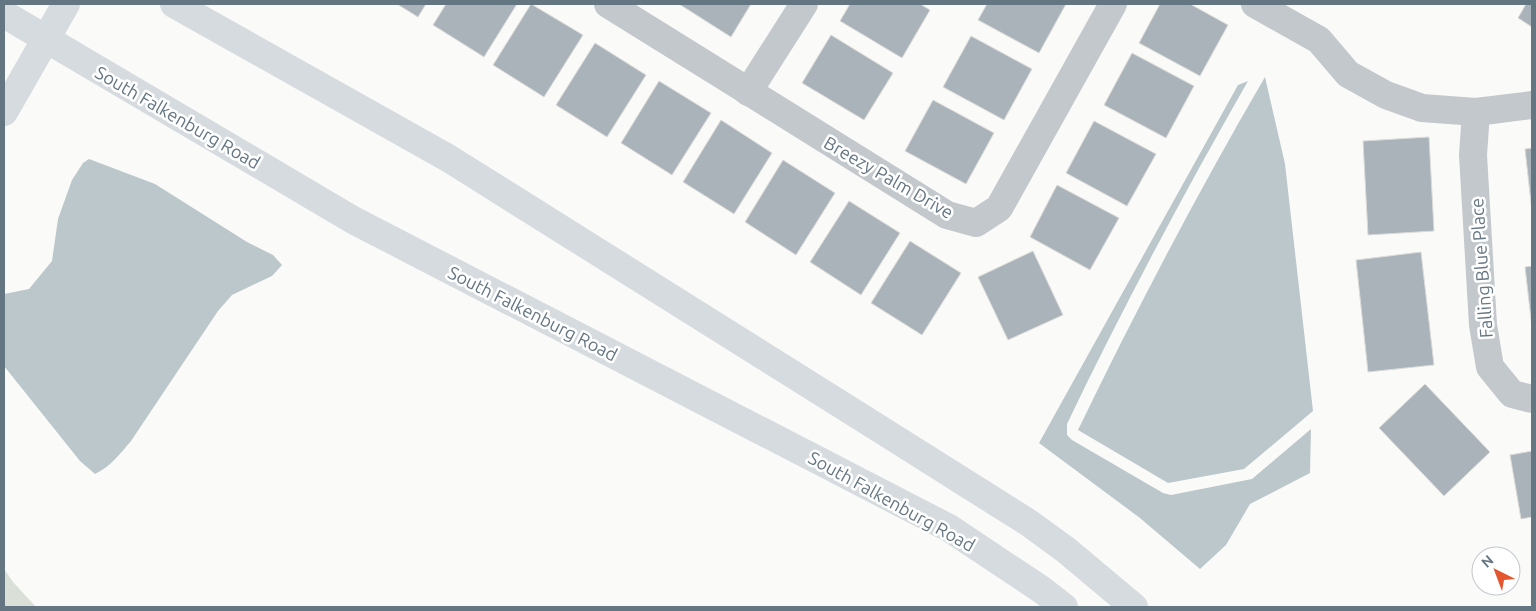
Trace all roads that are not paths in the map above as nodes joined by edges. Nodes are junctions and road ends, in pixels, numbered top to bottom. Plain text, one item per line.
1 (66, 4) edge
2 (174, 4) edge
3 (608, 4) edge
4 (804, 4) edge
5 (1113, 4) edge
6 (1255, 4) edge
7 (4, 14) edge
8 (45, 39) junction
9 (748, 92) junction
10 (1532, 105) edge
11 (4, 112) edge
12 (1476, 112) junction
13 (1532, 399) edge
14 (1064, 607) edge
15 (1134, 607) edge

1 - 8 street
2 - 15 street
3 - 9 street, Breezy Palm Drive
4 - 9 street
5 - 9 street, Breezy Palm Drive
6 - 12 street
7 - 8 street, South Falkenburg Road
8 - 11 street
8 - 14 street, South Falkenburg Road
10 - 12 street
12 - 13 street, Falling Blue Place

